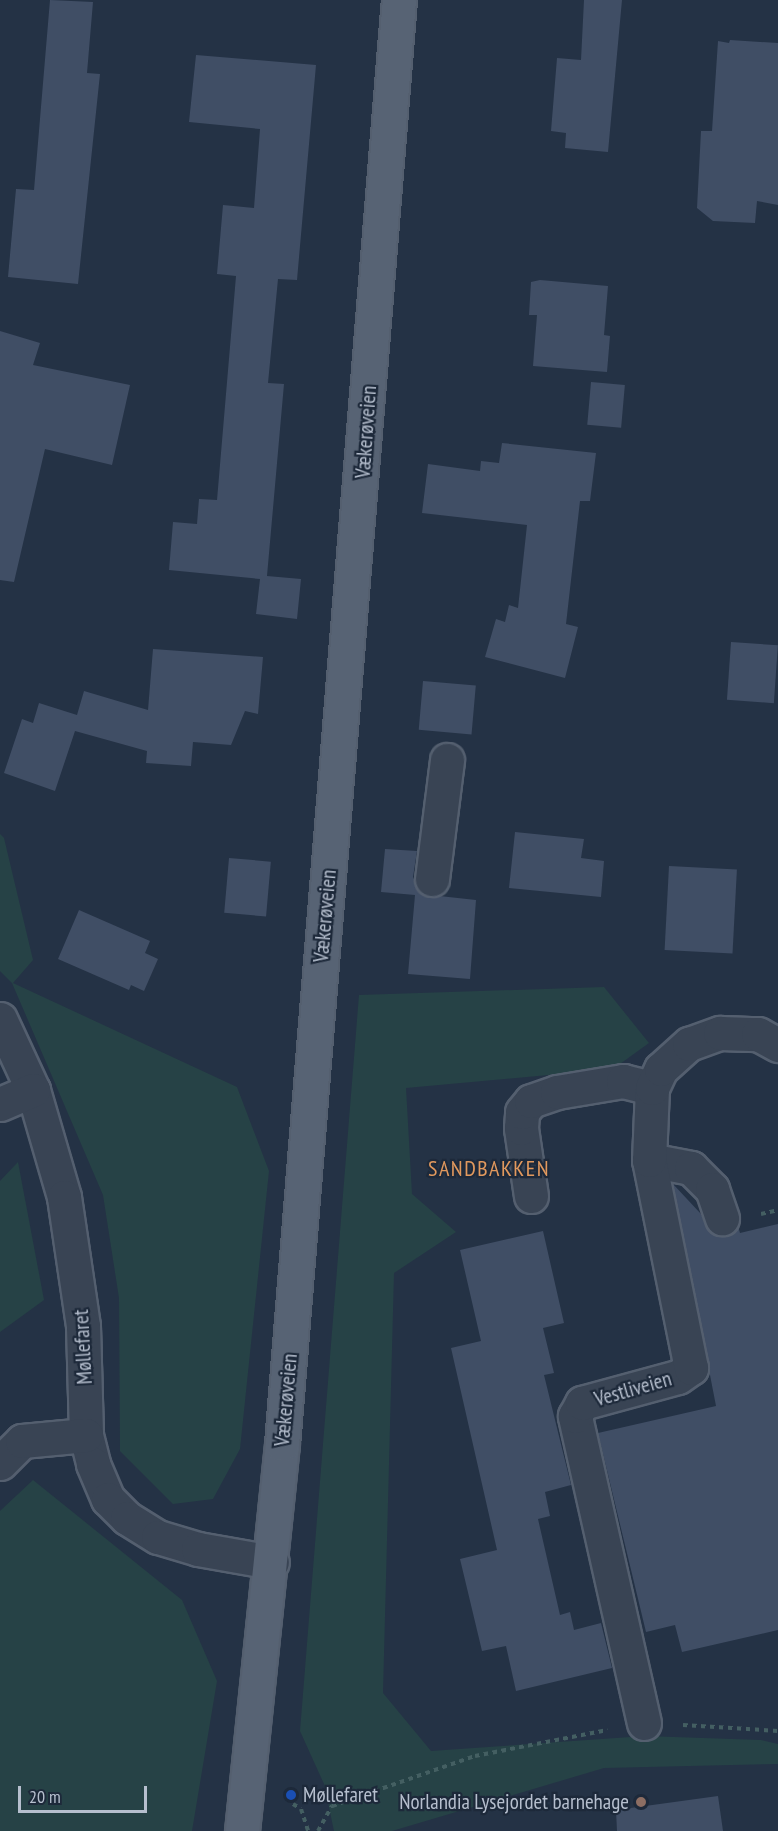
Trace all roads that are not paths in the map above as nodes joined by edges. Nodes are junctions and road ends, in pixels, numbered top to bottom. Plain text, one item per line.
1 (399, 0) edge
2 (447, 760) dead end
3 (432, 879) dead end
4 (0, 1019) edge
5 (778, 1045) edge
6 (652, 1088) junction
7 (33, 1090) junction
8 (0, 1104) edge
9 (649, 1160) junction
10 (531, 1196) dead end
11 (722, 1218) dead end
12 (86, 1435) junction
13 (3, 1453) edge
14 (272, 1562) junction
15 (644, 1723) road end
16 (243, 1831) edge

1 - 14 main road, Vækerøveien
2 - 3 street
4 - 7 street, Møllefaret
5 - 6 street
6 - 9 street, Vestliveien
6 - 10 street
7 - 8 street
7 - 12 street, Møllefaret
9 - 11 street
9 - 15 street, Vestliveien
12 - 13 street
12 - 14 street, Møllefaret
14 - 16 main road, Vækerøveien

